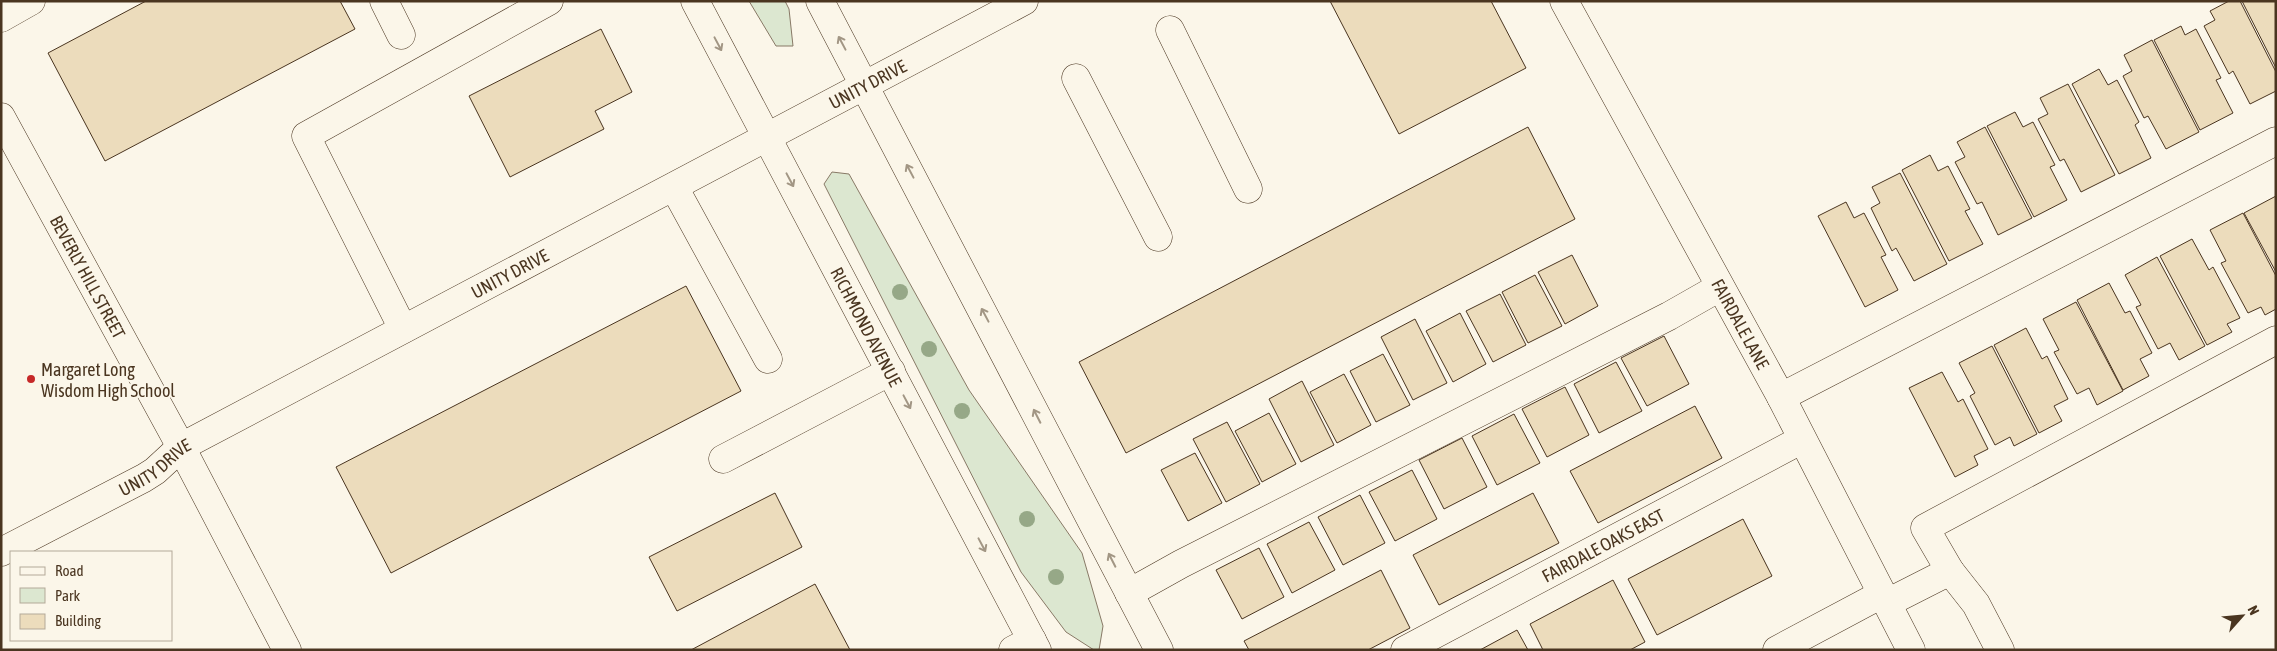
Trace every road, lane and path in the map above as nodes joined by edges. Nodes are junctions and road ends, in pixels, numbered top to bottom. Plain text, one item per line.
1 (31, 1) edge
2 (384, 1) edge
3 (549, 1) edge
4 (695, 1) edge
5 (820, 1) edge
6 (1024, 1) edge
7 (1564, 1) edge
8 (1, 18) edge
9 (1170, 30) dead end
10 (400, 35) dead end
11 (1076, 78) dead end
12 (865, 85) junction
13 (1, 117) edge
14 (767, 137) junction
15 (2276, 141) edge
16 (674, 187) junction
17 (1248, 189) dead end
18 (1158, 238) dead end
19 (1720, 287) junction
20 (403, 330) junction
21 (2276, 340) edge
22 (768, 359) dead end
23 (890, 371) junction
24 (1781, 397) junction
25 (1801, 440) junction
26 (181, 447) junction
27 (723, 459) dead end
28 (1, 552) edge
29 (1950, 571) junction
30 (1129, 593) junction
31 (1885, 599) junction
32 (1027, 646) edge
33 (287, 650) edge
34 (1159, 650) edge
35 (1405, 650) edge
36 (1777, 650) edge
37 (1911, 650) edge
38 (2000, 650) edge

1 - 8 street
2 - 10 street
3 - 20 street
4 -> 14 street, RICHMOND AVENUE
12 -> 5 street
6 - 12 street, UNITY DRIVE
7 - 19 street, FAIRDALE LANE
9 - 17 street
11 - 18 street
12 - 14 street, UNITY DRIVE
30 -> 12 street
13 - 26 street, BEVERLY HILL STREET
14 - 16 street, UNITY DRIVE
14 -> 23 street, RICHMOND AVENUE
15 - 24 street
16 - 20 street, UNITY DRIVE
16 - 22 street
19 - 24 street, FAIRDALE LANE
19 - 30 street
20 - 26 street, UNITY DRIVE
21 - 29 street
23 - 27 street
23 -> 32 street, RICHMOND AVENUE
24 - 25 street, FAIRDALE LANE
25 - 31 street, FAIRDALE LANE
25 - 35 street, FAIRDALE OAKS EAST
26 - 28 street, UNITY DRIVE
26 - 33 street, BEVERLY HILL STREET
29 - 31 street
29 - 38 street
30 - 34 street
31 - 36 street
31 - 37 street, FAIRDALE LANE

